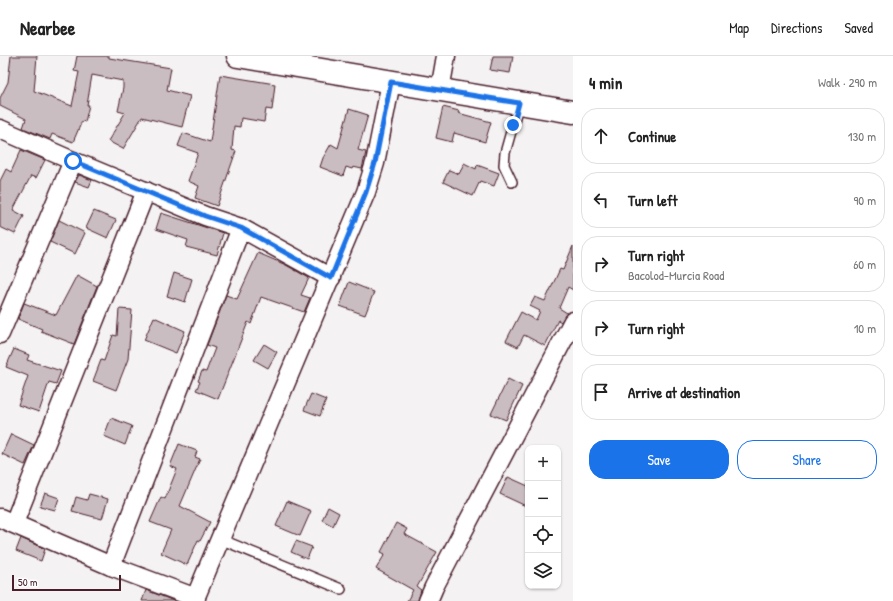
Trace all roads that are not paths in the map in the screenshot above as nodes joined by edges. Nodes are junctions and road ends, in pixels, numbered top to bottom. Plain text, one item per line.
1 (238, 56) edge
2 (446, 56) edge
3 (305, 61) edge
4 (391, 82) junction
5 (440, 90) junction
6 (519, 103) junction
7 (573, 112) edge
8 (0, 129) edge
9 (73, 161) junction
10 (512, 182) dead end
11 (146, 191) junction
12 (241, 228) junction
13 (331, 278) junction
14 (573, 321) edge
15 (0, 334) edge
16 (7, 521) edge
17 (220, 539) junction
18 (111, 566) junction
19 (341, 589) dead end
20 (195, 599) edge
21 (428, 601) edge

1 - 3 main road
2 - 5 street
3 - 4 main road
4 - 5 main road
4 - 13 street
5 - 6 main road
6 - 7 main road
6 - 10 lane
8 - 9 street
9 - 11 street
9 - 15 street
11 - 12 street
11 - 16 street
12 - 13 street
12 - 18 street
13 - 17 street
14 - 21 street
16 - 18 street
17 - 19 lane
17 - 20 street
18 - 20 street

